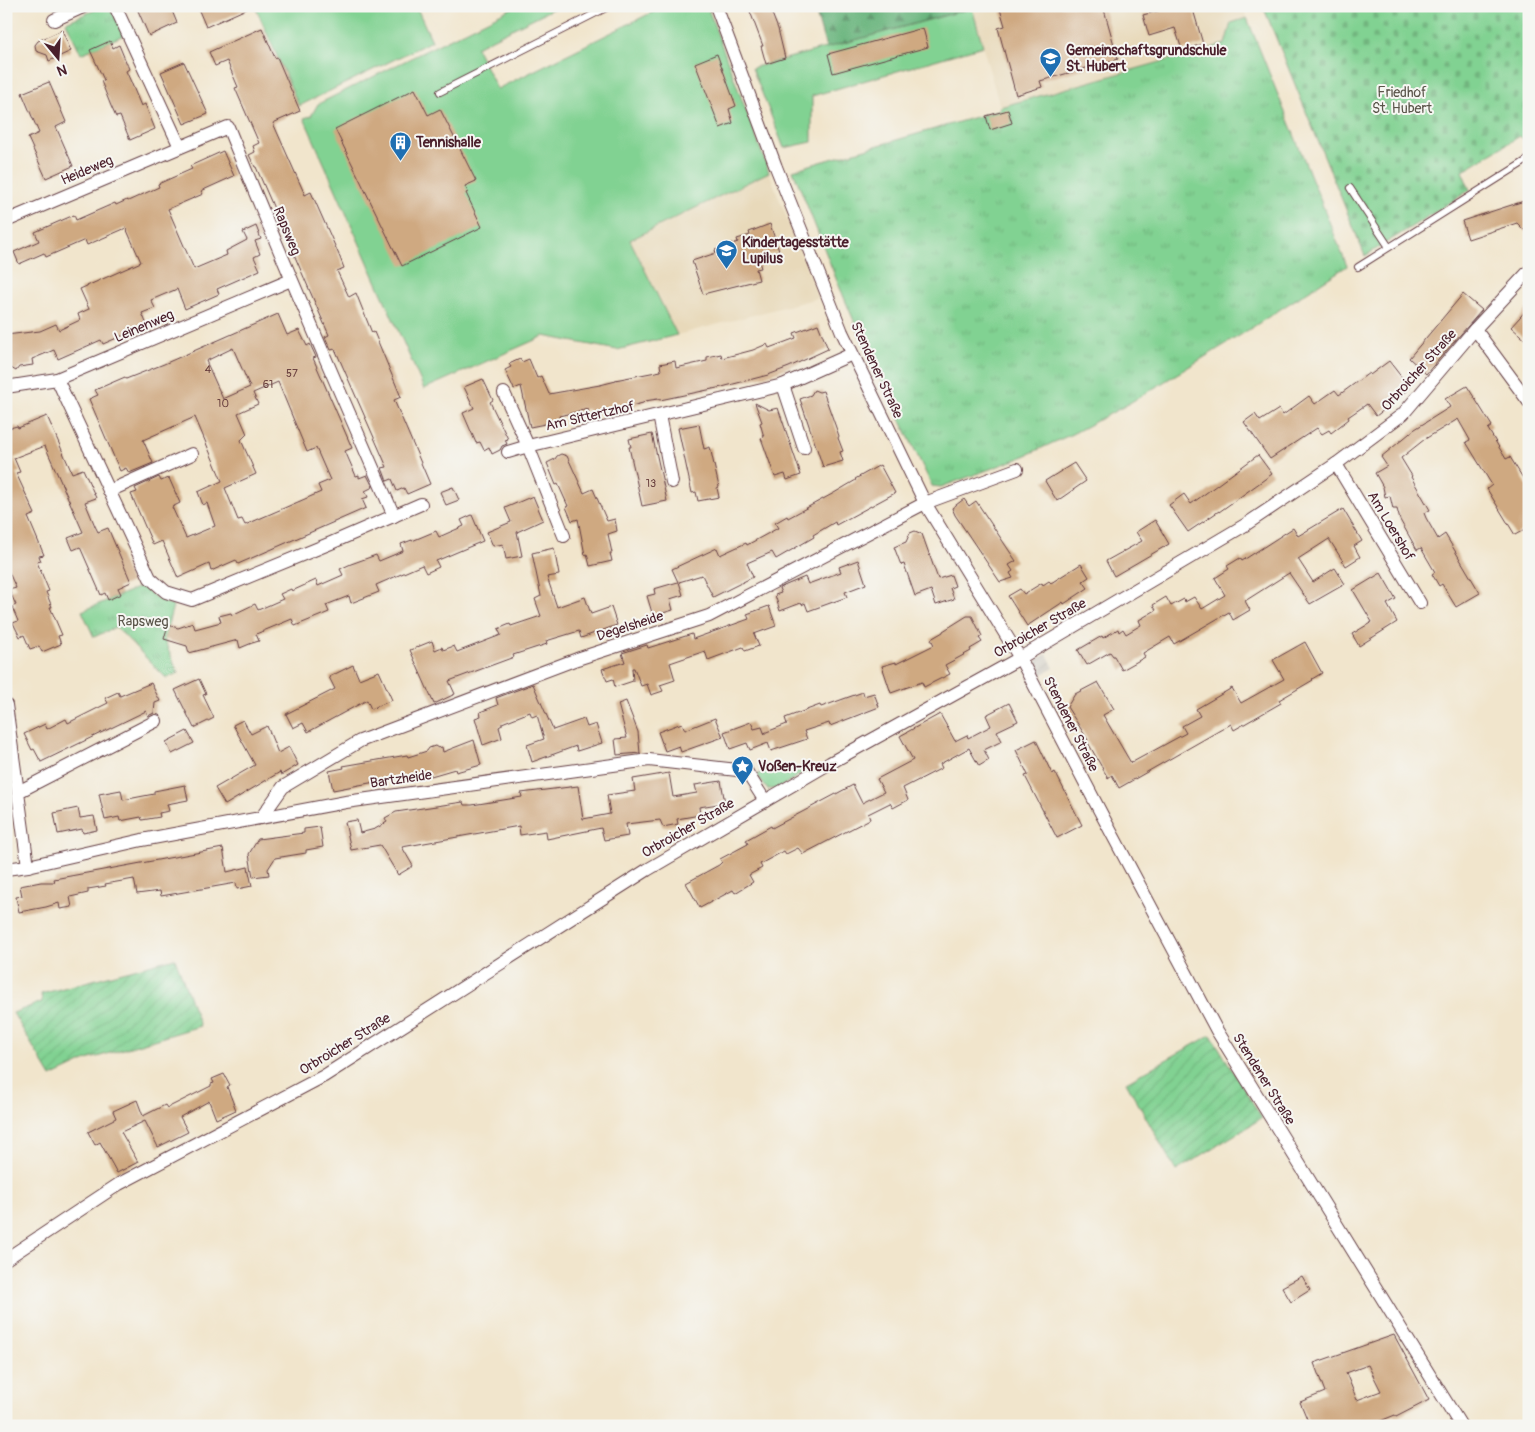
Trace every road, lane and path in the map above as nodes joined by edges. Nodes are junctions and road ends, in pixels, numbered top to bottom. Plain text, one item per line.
1 (84, 6) edge
2 (115, 6) edge
3 (610, 6) edge
4 (716, 6) edge
5 (54, 20) dead end
6 (440, 92) dead end
7 (180, 147) junction
8 (1529, 159) edge
9 (1350, 188) dead end
10 (260, 204) joint
11 (6, 221) edge
12 (1389, 247) junction
13 (1358, 267) dead end
14 (1529, 271) edge
15 (291, 280) junction
16 (1475, 329) junction
17 (852, 354) junction
18 (57, 379) junction
19 (783, 385) junction
20 (6, 387) edge
21 (504, 393) dead end
22 (1529, 402) edge
23 (659, 415) junction
24 (528, 446) junction
25 (804, 448) dead end
26 (508, 452) dead end
27 (192, 454) dead end
28 (1336, 464) junction
29 (1017, 469) dead end
30 (672, 482) dead end
31 (109, 491) junction
32 (925, 503) junction
33 (421, 504) dead end
34 (394, 516) junction
35 (564, 536) dead end
36 (1420, 603) dead end
37 (1020, 658) junction
38 (6, 705) edge
39 (156, 722) dead end
40 (18, 792) junction
41 (765, 801) junction
42 (261, 818) junction
43 (28, 866) junction
44 (6, 869) edge
45 (6, 1259) edge
46 (1460, 1426) edge

1 - 5 street
2 - 7 street
3 - 6 lane
4 - 17 street, Stendener Straße
7 - 10 street, Heideweg
7 - 11 street, Heideweg
8 - 12 lane
9 - 12 lane
10 - 15 street, Rapsweg
12 - 13 lane
14 - 16 street, Orbroicher Straße
15 - 18 street, Leinenweg
15 - 34 street, Rapsweg
16 - 22 street
16 - 28 street, Orbroicher Straße
17 - 19 street, Am Sittertzhof
17 - 32 street, Stendener Straße
18 - 20 street, Leinenweg
18 - 31 street
19 - 23 street, Am Sittertzhof
19 - 25 street
21 - 24 street
23 - 24 street, Am Sittertzhof
23 - 30 street
24 - 26 street, Am Sittertzhof
24 - 35 street
27 - 31 street
28 - 36 street, Am Loershof
28 - 37 street, Orbroicher Straße
29 - 32 street, Degelsheide
31 - 34 street
32 - 37 street, Stendener Straße
32 - 42 street, Degelsheide
33 - 34 street
37 - 41 street, Orbroicher Straße
37 - 46 street, Stendener Straße
38 - 40 street
39 - 40 street
40 - 43 street
41 - 42 street, Bartzheide
41 - 45 street, Orbroicher Straße
42 - 43 street, Bartzheide
43 - 44 street, Bartzheide

